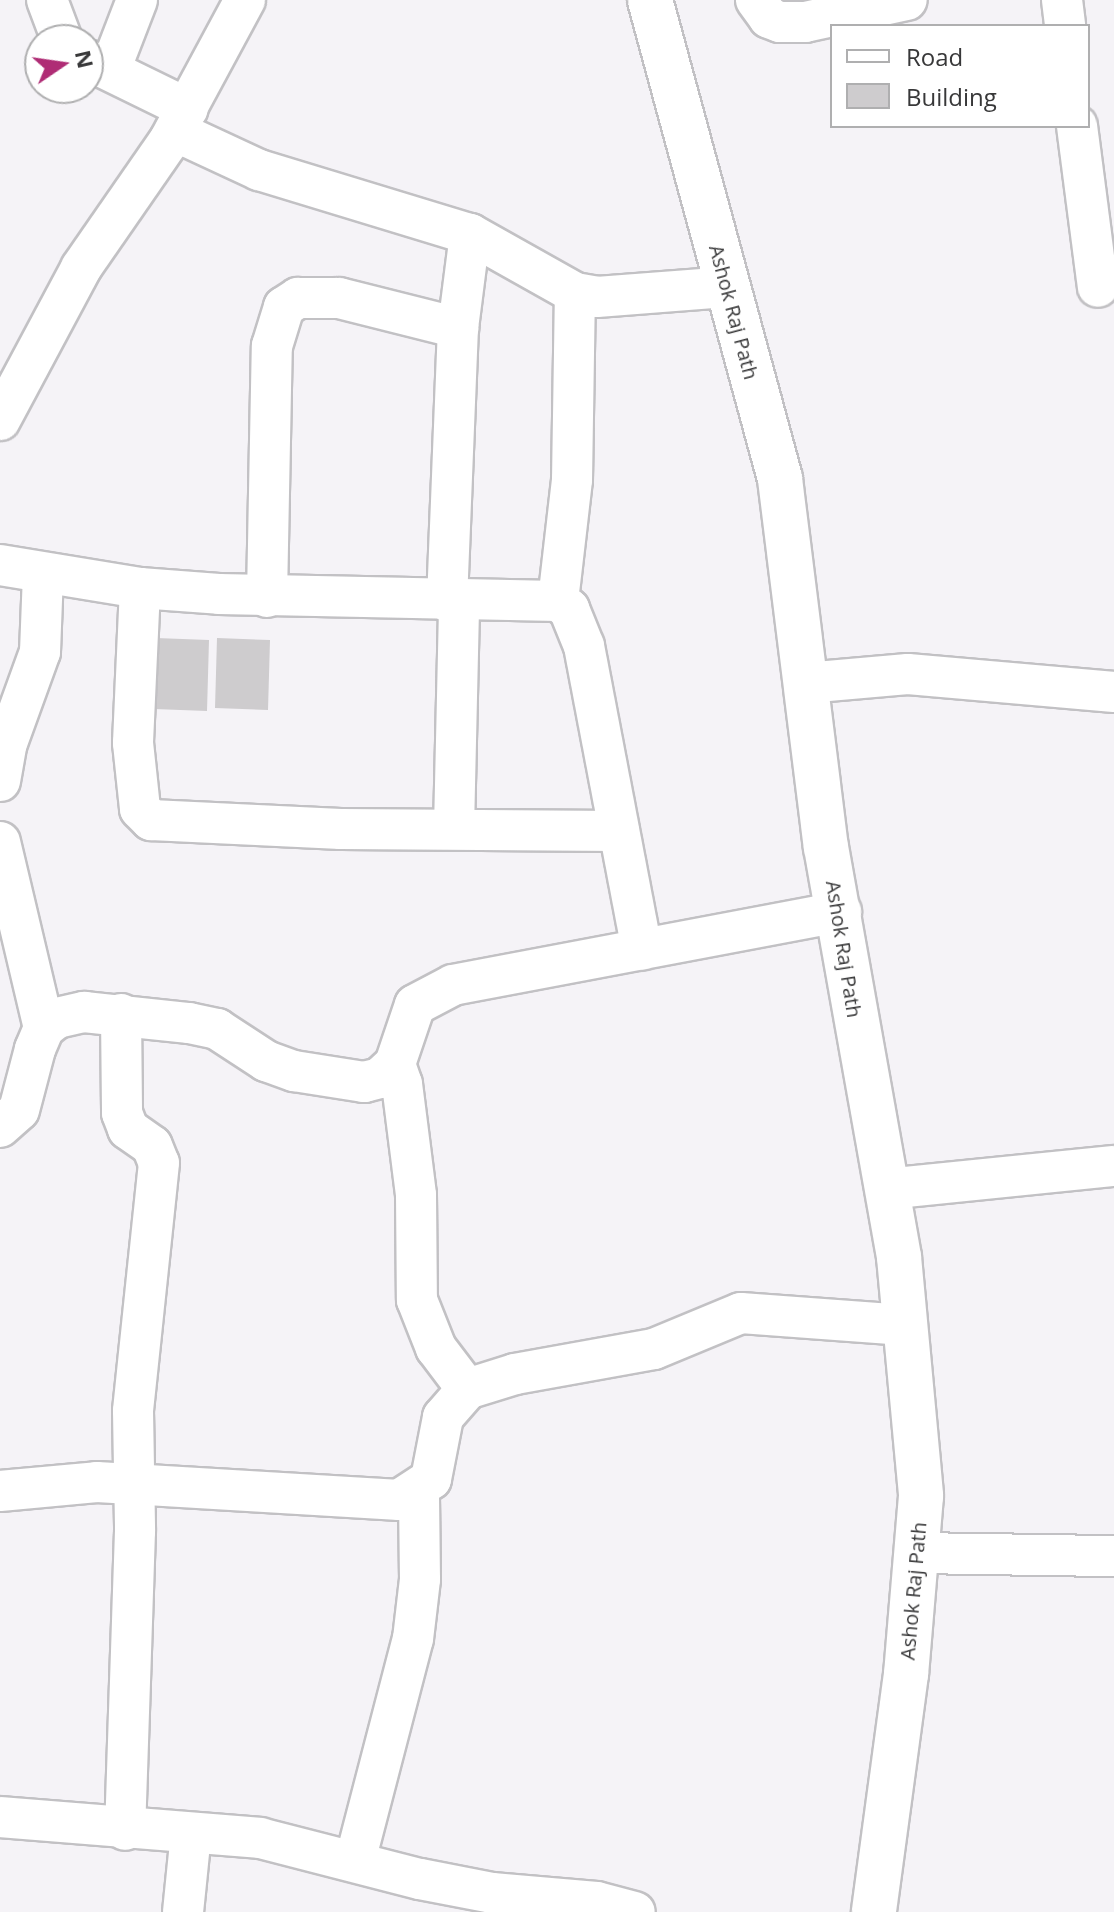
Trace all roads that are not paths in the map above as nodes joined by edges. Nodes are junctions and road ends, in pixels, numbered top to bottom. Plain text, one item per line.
1 (47, 0) edge
2 (137, 0) edge
3 (245, 0) edge
4 (650, 0) edge
5 (756, 0) edge
6 (907, 0) edge
7 (1062, 0) edge
8 (56, 24) edge
9 (1065, 24) edge
10 (104, 56) edge
11 (104, 68) edge
12 (181, 120) junction
13 (1077, 128) edge
14 (470, 234) junction
15 (726, 287) junction
16 (1098, 287) dead end
17 (575, 293) junction
18 (458, 328) junction
19 (0, 420) edge
20 (0, 565) edge
21 (43, 574) junction
22 (140, 588) junction
23 (267, 597) junction
24 (453, 601) junction
25 (558, 601) junction
26 (805, 683) junction
27 (1114, 692) edge
28 (0, 781) edge
29 (454, 829) junction
30 (619, 831) junction
31 (0, 842) edge
32 (841, 912) junction
33 (642, 949) junction
34 (121, 1014) junction
35 (44, 1028) junction
36 (395, 1064) junction
37 (0, 1127) edge
38 (1114, 1166) edge
39 (886, 1189) junction
40 (905, 1325) junction
41 (467, 1389) junction
42 (136, 1485) junction
43 (0, 1491) edge
44 (419, 1491) junction
45 (916, 1553) junction
46 (1114, 1556) edge
47 (5, 1812) edge
48 (125, 1830) junction
49 (191, 1833) junction
50 (355, 1861) junction
51 (418, 1896) edge
52 (183, 1912) edge
53 (635, 1912) edge
54 (874, 1912) edge

1 - 8 street
2 - 10 street
3 - 12 street
4 - 15 main road, Ashok Raj Path
5 - 6 street
7 - 9 street
11 - 12 street
12 - 14 street
12 - 19 street
13 - 16 street
14 - 17 street
14 - 18 street
15 - 17 street
15 - 26 main road, Ashok Raj Path
17 - 25 street
18 - 23 street
18 - 24 street
20 - 21 street
21 - 22 street
21 - 28 street
22 - 23 street
22 - 29 street
23 - 24 street
24 - 25 street
24 - 29 street
25 - 30 street
26 - 27 street
26 - 32 main road, Ashok Raj Path
29 - 30 street
30 - 33 street
31 - 35 street
32 - 33 street
32 - 39 main road, Ashok Raj Path
33 - 36 street
34 - 35 street
34 - 36 street
34 - 42 street
35 - 37 street
36 - 41 street
38 - 39 street
39 - 40 main road, Ashok Raj Path
40 - 41 street
40 - 45 main road, Ashok Raj Path
41 - 44 street
42 - 43 street
42 - 44 street
42 - 48 street
44 - 50 street
45 - 46 street
45 - 54 main road, Ashok Raj Path
47 - 48 street
48 - 49 street
49 - 50 street
49 - 52 street
50 - 51 street
51 - 53 street

